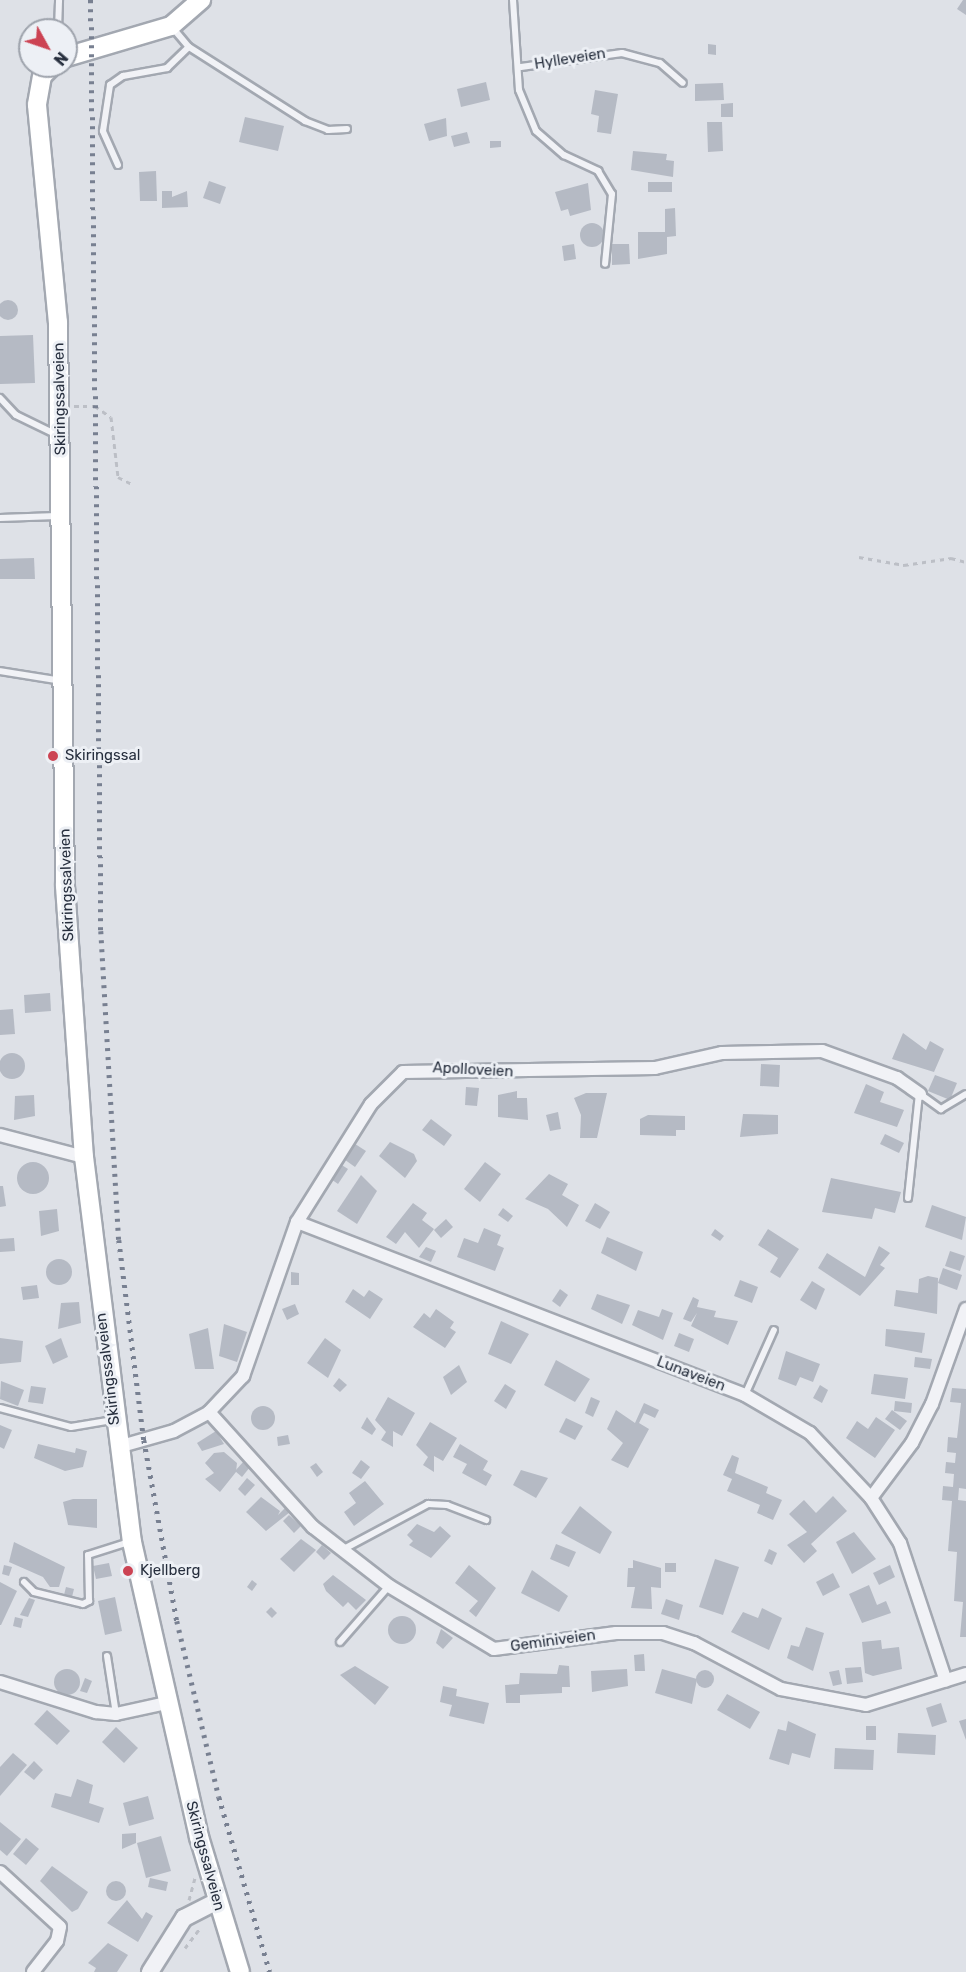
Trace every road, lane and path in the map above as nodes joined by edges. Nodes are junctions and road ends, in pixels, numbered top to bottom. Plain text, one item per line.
1 (58, 0) edge
2 (201, 0) edge
3 (513, 0) edge
4 (58, 18) edge
5 (171, 26) junction
6 (189, 47) junction
7 (78, 54) edge
8 (521, 67) junction
9 (42, 78) edge
10 (683, 83) dead end
11 (347, 129) dead end
12 (118, 165) dead end
13 (605, 264) dead end
14 (0, 398) edge
15 (60, 406) junction
16 (61, 436) junction
17 (132, 484) dead end
18 (61, 516) junction
19 (0, 518) edge
20 (860, 557) dead end
21 (966, 562) edge
22 (0, 672) edge
23 (62, 681) junction
24 (920, 1094) junction
25 (966, 1094) edge
26 (0, 1135) edge
27 (84, 1157) junction
28 (908, 1198) dead end
29 (297, 1222) junction
30 (966, 1309) edge
31 (774, 1330) dead end
32 (745, 1395) junction
33 (0, 1408) edge
34 (209, 1412) junction
35 (114, 1420) junction
36 (118, 1447) junction
37 (871, 1498) junction
38 (486, 1520) dead end
39 (132, 1542) junction
40 (341, 1550) junction
41 (24, 1582) dead end
42 (389, 1586) junction
43 (340, 1642) dead end
44 (107, 1656) dead end
45 (966, 1674) edge
46 (946, 1681) junction
47 (0, 1682) edge
48 (166, 1703) junction
49 (116, 1714) junction
50 (0, 1872) edge
51 (216, 1902) junction
52 (33, 1972) edge
53 (150, 1972) edge
54 (240, 1972) edge

1 - 4 lane
2 - 5 main road
3 - 8 lane, Hylleveien
5 - 6 lane
5 - 7 main road
6 - 11 lane
6 - 12 lane
8 - 10 lane, Hylleveien
8 - 13 lane, Hylleveien
9 - 15 main road, Skiringssalveien
14 - 16 lane
15 - 16 main road, Skiringssalveien
15 - 17 path
16 - 18 main road, Skiringssalveien
18 - 19 lane
18 - 23 main road, Skiringssalveien
20 - 21 path
22 - 23 lane
23 - 27 main road, Skiringssalveien
24 - 25 lane
24 - 28 lane
24 - 29 street, Apolloveien
26 - 27 street
27 - 35 main road, Skiringssalveien
29 - 32 street, Lunaveien
29 - 34 street, Apolloveien
30 - 37 street
31 - 32 lane
32 - 37 street, Lunaveien
33 - 35 lane
34 - 36 street, Apolloveien
34 - 40 street, Geminiveien
35 - 36 main road, Skiringssalveien
36 - 39 main road, Skiringssalveien
37 - 46 street, Lunaveien
38 - 40 lane
39 - 41 lane
39 - 48 main road, Skiringssalveien
40 - 42 street, Geminiveien
42 - 43 lane
42 - 46 street, Geminiveien
44 - 49 lane
45 - 46 street, Geminiveien
47 - 49 street
48 - 49 street
48 - 51 main road, Skiringssalveien
50 - 52 street
51 - 53 street
51 - 54 main road, Skiringssalveien

